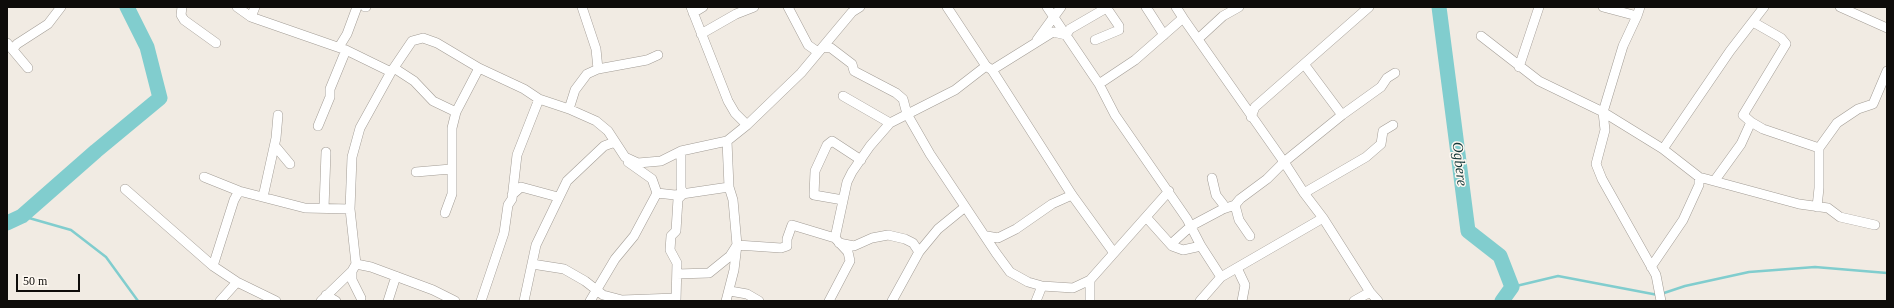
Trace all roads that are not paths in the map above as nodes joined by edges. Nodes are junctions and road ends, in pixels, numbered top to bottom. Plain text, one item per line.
1 (61, 7) edge
2 (182, 7) edge
3 (237, 7) edge
4 (255, 7) edge
5 (357, 7) edge
6 (582, 7) edge
7 (703, 7) edge
8 (754, 7) edge
9 (788, 7) edge
10 (860, 7) edge
11 (947, 7) edge
12 (1047, 7) edge
13 (1061, 7) edge
14 (1107, 7) edge
15 (1146, 7) edge
16 (1176, 7) edge
17 (1239, 7) edge
18 (1369, 7) edge
19 (1539, 7) edge
20 (1602, 7) edge
21 (1640, 7) edge
22 (1764, 7) edge
23 (1840, 7) edge
24 (692, 10) edge
25 (735, 11) edge
26 (1637, 16) junction
27 (251, 17) junction
28 (1053, 17) junction
29 (1183, 18) junction
30 (1753, 22) junction
31 (1887, 28) edge
32 (701, 34) junction
33 (1066, 35) junction
34 (1164, 35) junction
35 (1481, 36) dead end
36 (1198, 39) junction
37 (1095, 40) dead end
38 (216, 43) dead end
39 (10, 46) edge
40 (1029, 48) junction
41 (342, 49) junction
42 (818, 52) junction
43 (658, 55) dead end
44 (1304, 64) junction
45 (1519, 67) junction
46 (28, 68) dead end
47 (479, 68) junction
48 (989, 68) junction
49 (598, 69) junction
50 (392, 70) junction
51 (1887, 70) edge
52 (1395, 73) dead end
53 (1099, 84) junction
54 (843, 96) dead end
55 (539, 99) junction
56 (569, 109) junction
57 (456, 112) junction
58 (1603, 112) junction
59 (907, 114) junction
60 (1342, 114) junction
61 (278, 115) dead end
62 (1251, 116) junction
63 (1751, 122) junction
64 (890, 123) junction
65 (747, 125) junction
66 (1393, 125) dead end
67 (318, 126) dead end
68 (726, 141) junction
69 (616, 144) junction
70 (275, 146) junction
71 (1819, 148) junction
72 (1663, 149) junction
73 (681, 151) junction
74 (326, 152) dead end
75 (625, 157) junction
76 (862, 160) junction
77 (1284, 162) junction
78 (290, 164) dead end
79 (451, 169) junction
80 (416, 172) dead end
81 (204, 177) dead end
82 (1698, 177) junction
83 (1212, 178) dead end
84 (1715, 180) junction
85 (729, 187) junction
86 (125, 189) dead end
87 (239, 191) junction
88 (1169, 191) junction
89 (1304, 192) junction
90 (657, 193) junction
91 (683, 194) junction
92 (512, 195) junction
93 (1072, 195) junction
94 (263, 197) junction
95 (558, 197) junction
96 (843, 200) junction
97 (1235, 205) junction
98 (1817, 206) junction
99 (965, 207) junction
100 (324, 208) junction
101 (350, 209) junction
102 (1223, 209) junction
103 (445, 213) dead end
104 (1146, 217) junction
105 (1323, 218) junction
106 (1875, 225) dead end
107 (1191, 226) junction
108 (987, 236) junction
109 (1250, 236) dead end
110 (836, 240) junction
111 (1171, 244) junction
112 (737, 245) junction
113 (1201, 246) junction
114 (919, 252) junction
115 (1114, 253) junction
116 (532, 264) junction
117 (213, 266) junction
118 (354, 267) junction
119 (1651, 267) junction
120 (1237, 268) junction
121 (677, 274) junction
122 (396, 276) junction
123 (1221, 277) junction
124 (1090, 280) junction
125 (237, 282) junction
126 (1042, 286) junction
127 (597, 289) junction
128 (730, 290) junction
129 (1370, 292) junction
130 (898, 296) edge
131 (1661, 296) edge
132 (324, 298) edge
133 (361, 298) dead end
134 (440, 298) edge
135 (676, 300) edge
136 (220, 301) edge
137 (276, 301) edge
138 (336, 301) edge
139 (388, 301) edge
140 (455, 301) edge
141 (481, 301) edge
142 (524, 301) edge
143 (590, 301) edge
144 (726, 301) edge
145 (760, 301) edge
146 (829, 301) edge
147 (892, 301) edge
148 (1036, 301) edge
149 (1090, 301) edge
150 (1200, 301) edge
151 (1242, 301) edge
152 (1354, 301) edge
153 (1378, 301) edge

1 - 39 street
2 - 38 street
3 - 27 street
4 - 27 street
5 - 41 street
6 - 49 street
7 - 24 street
8 - 25 street
9 - 42 street
10 - 42 street
11 - 48 street
12 - 28 street
13 - 28 street
14 - 33 street
14 - 37 street
15 - 34 street
16 - 29 street
17 - 36 street
18 - 44 street
19 - 45 street
20 - 26 street
21 - 26 street
22 - 30 street
23 - 31 street
24 - 32 street
25 - 32 street
26 - 58 street
27 - 41 street
28 - 33 street
28 - 40 street
29 - 34 street
29 - 36 street
30 - 63 street
30 - 72 street
32 - 65 street
33 - 40 street
33 - 53 street
34 - 53 street
35 - 45 street
36 - 62 street
39 - 46 street
40 - 48 street
41 - 50 street
41 - 67 street
42 - 59 street
42 - 65 street
43 - 49 street
44 - 60 street
44 - 62 street
45 - 58 street
47 - 50 street
47 - 55 street
47 - 57 street
48 - 59 street
48 - 93 street
49 - 56 street
50 - 57 street
50 - 101 street
51 - 71 street
52 - 60 street
53 - 88 street
54 - 64 street
55 - 56 street
55 - 92 street
56 - 69 street
57 - 79 street
58 - 72 street
58 - 119 street
59 - 64 street
59 - 99 street
60 - 77 street
61 - 70 street
62 - 77 street
63 - 71 street
63 - 84 street
64 - 76 street
65 - 68 street
66 - 89 street
68 - 73 street
68 - 85 street
69 - 75 street
69 - 95 street
70 - 78 street
70 - 94 street
71 - 98 street
72 - 82 street
73 - 75 street
73 - 91 street
74 - 100 street
75 - 90 street
76 - 96 street
76 - 96 street
77 - 89 street
77 - 97 street
79 - 80 street
79 - 103 street
81 - 87 street
82 - 84 street
82 - 119 street
83 - 102 street
84 - 98 street
85 - 91 street
85 - 112 street
86 - 117 street
87 - 94 street
87 - 117 street
88 - 104 street
88 - 107 street
89 - 105 street
90 - 91 street
90 - 127 street
91 - 121 street
92 - 95 street
92 - 141 street
93 - 108 street
93 - 115 street
94 - 100 street
95 - 116 street
96 - 110 street
97 - 102 street
97 - 109 street
98 - 106 street
99 - 108 street
99 - 114 street
100 - 101 street
101 - 118 street
102 - 107 street
104 - 111 street
104 - 115 street
105 - 120 street
105 - 129 street
107 - 111 street
107 - 113 street
108 - 126 street
110 - 112 street
110 - 114 street
110 - 146 street
111 - 113 street
112 - 121 street
112 - 128 street
113 - 123 street
114 - 130 street
115 - 124 street
116 - 127 street
116 - 142 street
117 - 125 street
118 - 122 street
118 - 132 street
118 - 133 street
119 - 131 street
120 - 123 street
120 - 151 street
121 - 135 street
122 - 134 street
122 - 139 street
123 - 150 street
124 - 126 street
124 - 149 street
125 - 136 street
125 - 137 street
126 - 148 street
127 - 135 street
127 - 143 street
128 - 144 street
128 - 145 street
129 - 152 street
129 - 153 street
130 - 147 street
132 - 138 street
134 - 140 street

